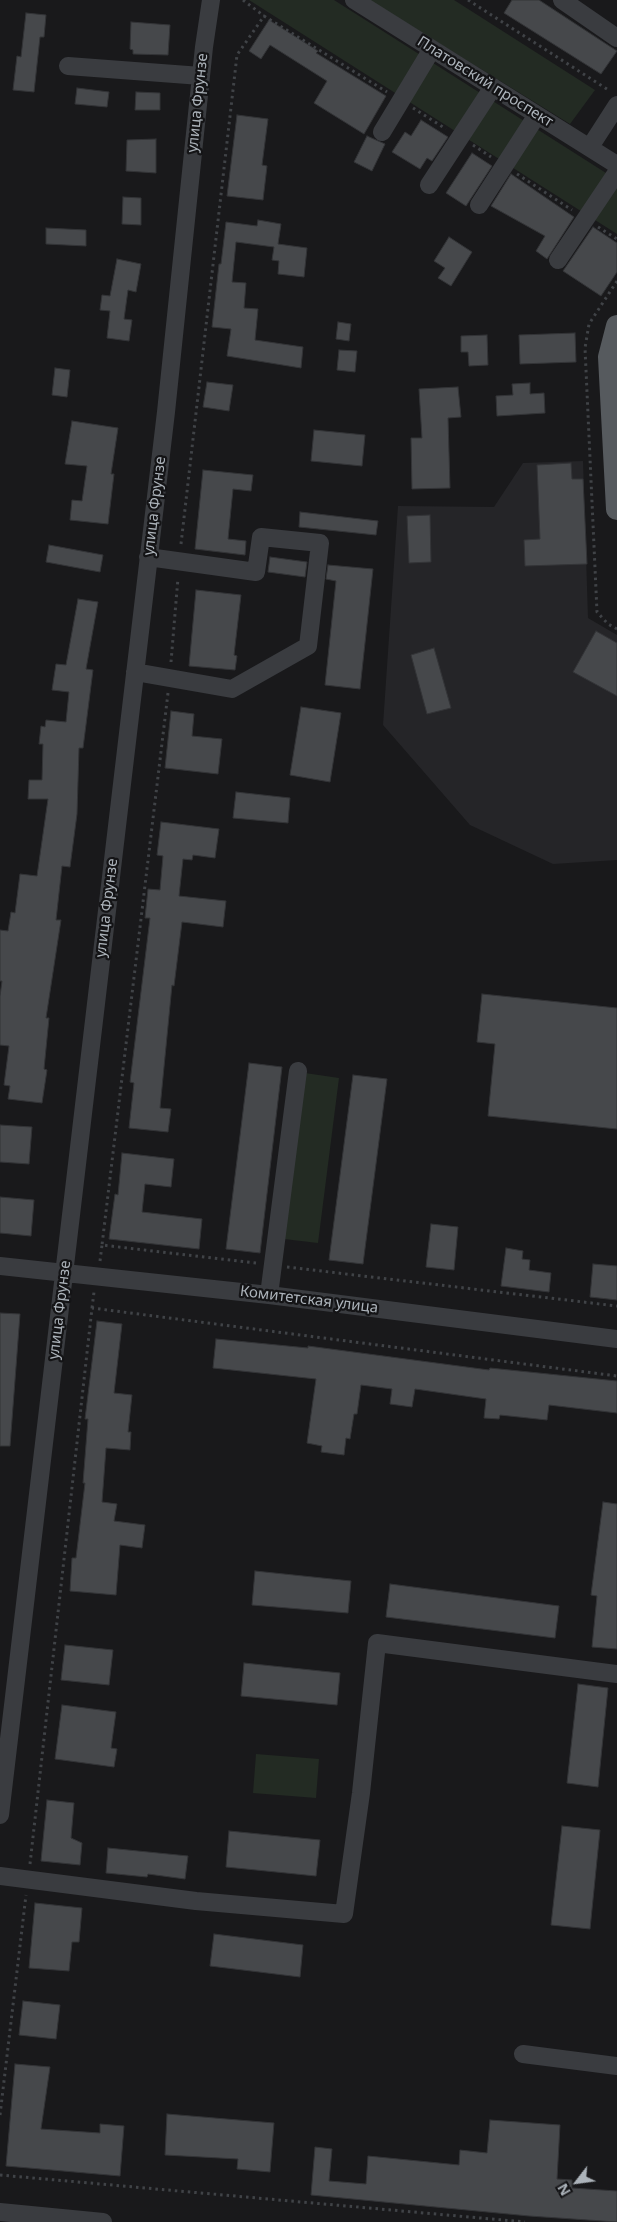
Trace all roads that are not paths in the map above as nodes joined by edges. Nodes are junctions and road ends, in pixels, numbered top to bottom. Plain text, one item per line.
1 (211, 0) edge
2 (354, 0) edge
3 (562, 0) edge
4 (617, 38) edge
5 (432, 49) junction
6 (68, 66) dead end
7 (201, 76) junction
8 (493, 87) junction
9 (617, 105) edge
10 (537, 114) junction
11 (382, 132) dead end
12 (590, 147) junction
13 (617, 165) edge
14 (617, 172) edge
15 (429, 185) dead end
16 (479, 205) dead end
17 (558, 260) dead end
18 (617, 326) edge
19 (617, 508) edge
20 (148, 557) junction
21 (135, 672) junction
22 (298, 1071) dead end
23 (0, 1266) edge
24 (65, 1272) junction
25 (270, 1295) junction
26 (617, 1339) edge
27 (617, 1674) edge
28 (0, 1816) edge
29 (0, 1876) edge
30 (523, 2054) dead end
31 (617, 2066) edge
32 (0, 2212) edge
33 (104, 2222) edge

1 - 7 street, улица Фрунзе
2 - 5 street, Платовский проспект
3 - 4 street
5 - 8 street, Платовский проспект
5 - 11 street
6 - 7 street
7 - 20 street, улица Фрунзе
8 - 10 street, Платовский проспект
8 - 15 street
9 - 12 street
10 - 12 street, Платовский проспект
10 - 16 street
12 - 13 street, Платовский проспект
14 - 17 street
18 - 19 main road
20 - 21 street, улица Фрунзе
20 - 21 street
21 - 24 street, улица Фрунзе
22 - 25 street
23 - 24 street, Комитетская улица
24 - 25 street, Комитетская улица
24 - 28 street, улица Фрунзе
25 - 26 street, Комитетская улица
27 - 29 street
30 - 31 street
32 - 33 street

